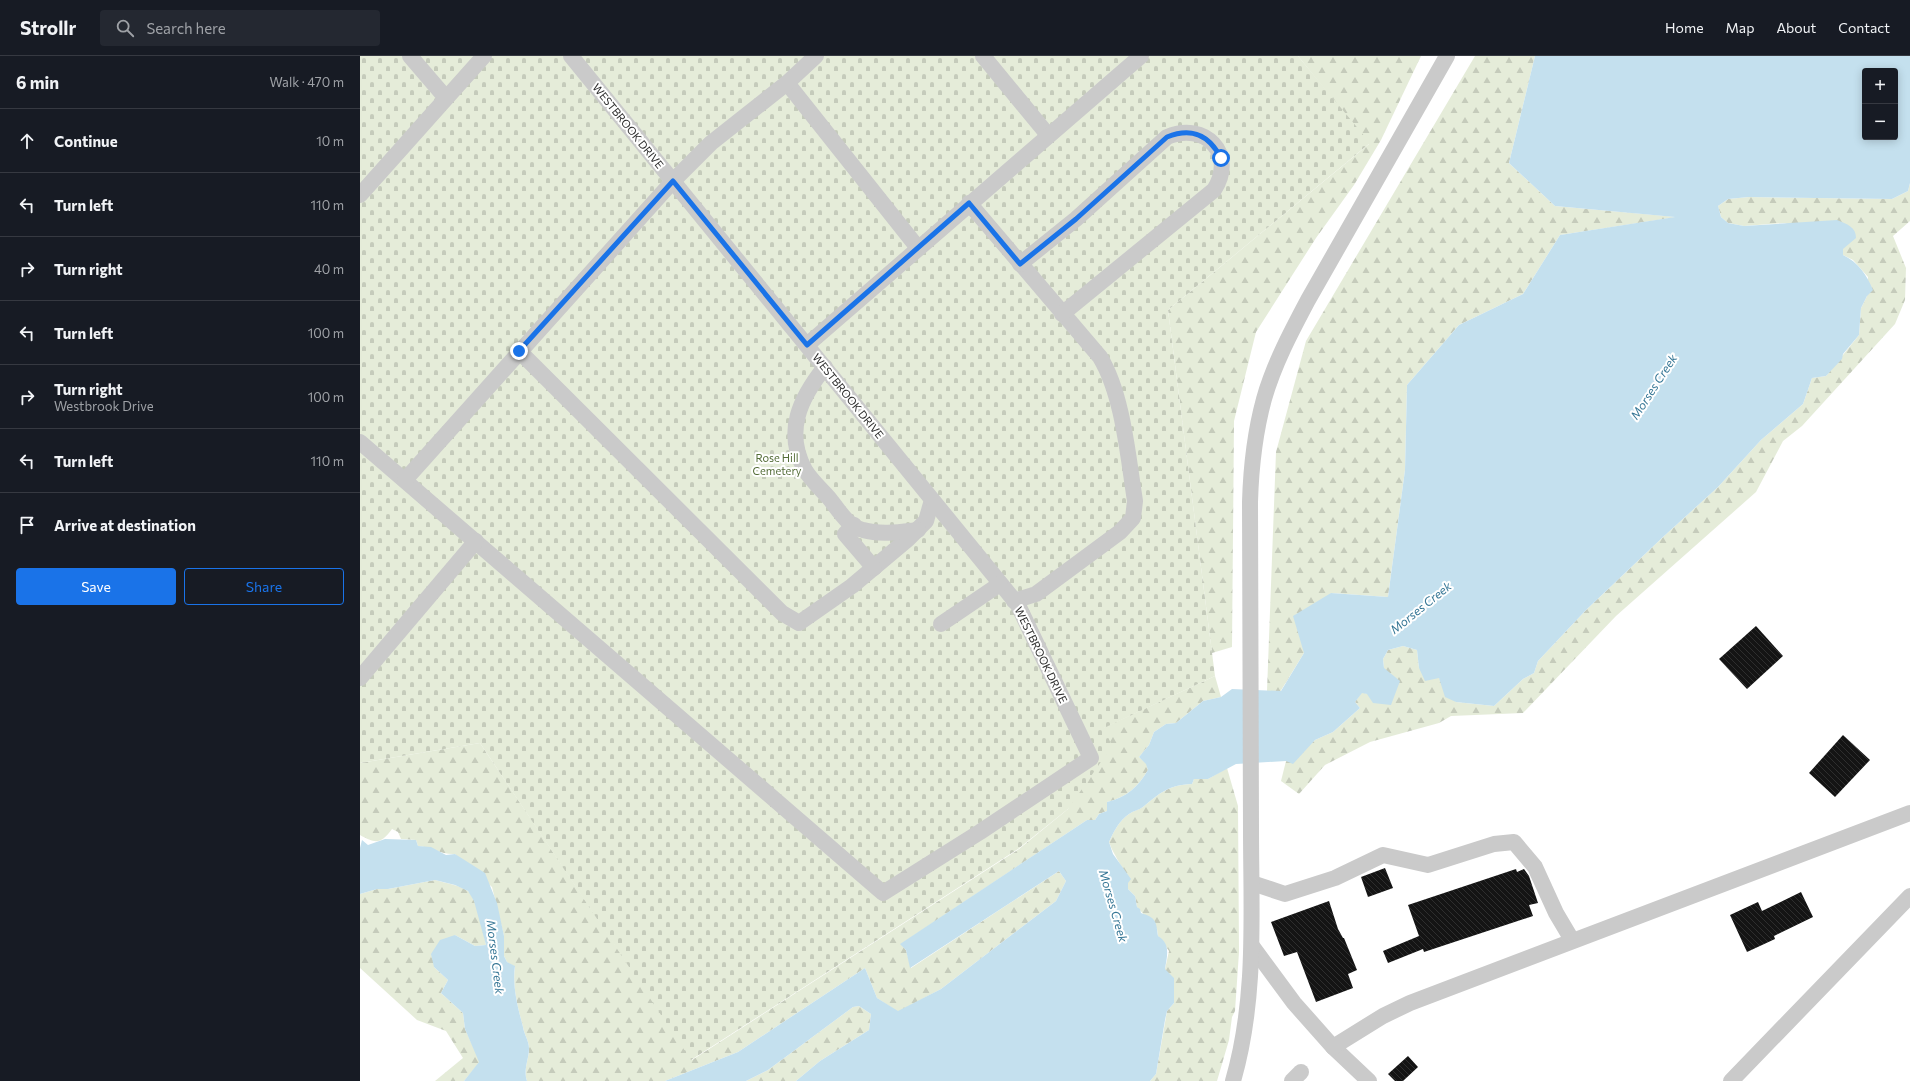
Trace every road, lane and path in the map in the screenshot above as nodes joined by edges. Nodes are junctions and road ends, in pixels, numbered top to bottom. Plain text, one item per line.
1 (410, 56) edge
2 (484, 56) edge
3 (571, 56) edge
4 (816, 56) edge
5 (983, 56) edge
6 (1141, 56) edge
7 (1447, 56) edge
8 (787, 83) junction
9 (446, 98) junction
10 (1048, 135) junction
11 (673, 181) junction
12 (360, 195) edge
13 (969, 203) junction
14 (918, 248) junction
15 (1020, 264) junction
16 (1062, 314) junction
17 (807, 345) junction
18 (519, 351) junction
19 (825, 367) junction
20 (360, 442) edge
21 (405, 480) junction
22 (932, 500) junction
23 (854, 525) junction
24 (918, 530) junction
25 (476, 541) junction
26 (874, 568) junction
27 (1000, 584) junction
28 (1014, 601) junction
29 (941, 624) dead end
30 (360, 678) edge
31 (1910, 813) edge
32 (1252, 883) junction
33 (1910, 896) edge
34 (1572, 940) junction
35 (1252, 946) junction
36 (1333, 1048) junction
37 (1233, 1081) edge
38 (1369, 1081) edge
39 (1731, 1081) edge

1 - 9 lane
2 - 9 lane
3 - 11 lane, WESTBROOK DRIVE
4 - 8 lane
5 - 10 lane
6 - 10 lane
7 - 32 lane
8 - 11 lane
8 - 14 lane
9 - 12 lane
10 - 13 lane
11 - 17 lane, WESTBROOK DRIVE
11 - 18 lane
13 - 14 lane
13 - 15 lane
14 - 17 lane
15 - 16 lane
15 - 16 lane
16 - 28 lane
17 - 19 lane, WESTBROOK DRIVE
18 - 21 lane
18 - 26 lane
19 - 22 lane, WESTBROOK DRIVE
19 - 23 lane
20 - 21 lane
21 - 25 lane
22 - 24 lane
22 - 27 lane, WESTBROOK DRIVE
23 - 24 lane
23 - 26 lane
24 - 26 lane
25 - 28 lane, WESTBROOK DRIVE
25 - 30 lane
27 - 28 lane, WESTBROOK DRIVE
27 - 29 lane
31 - 34 lane
32 - 34 lane
32 - 35 lane
33 - 39 lane
34 - 36 lane
35 - 36 lane
35 - 37 lane
36 - 38 lane

